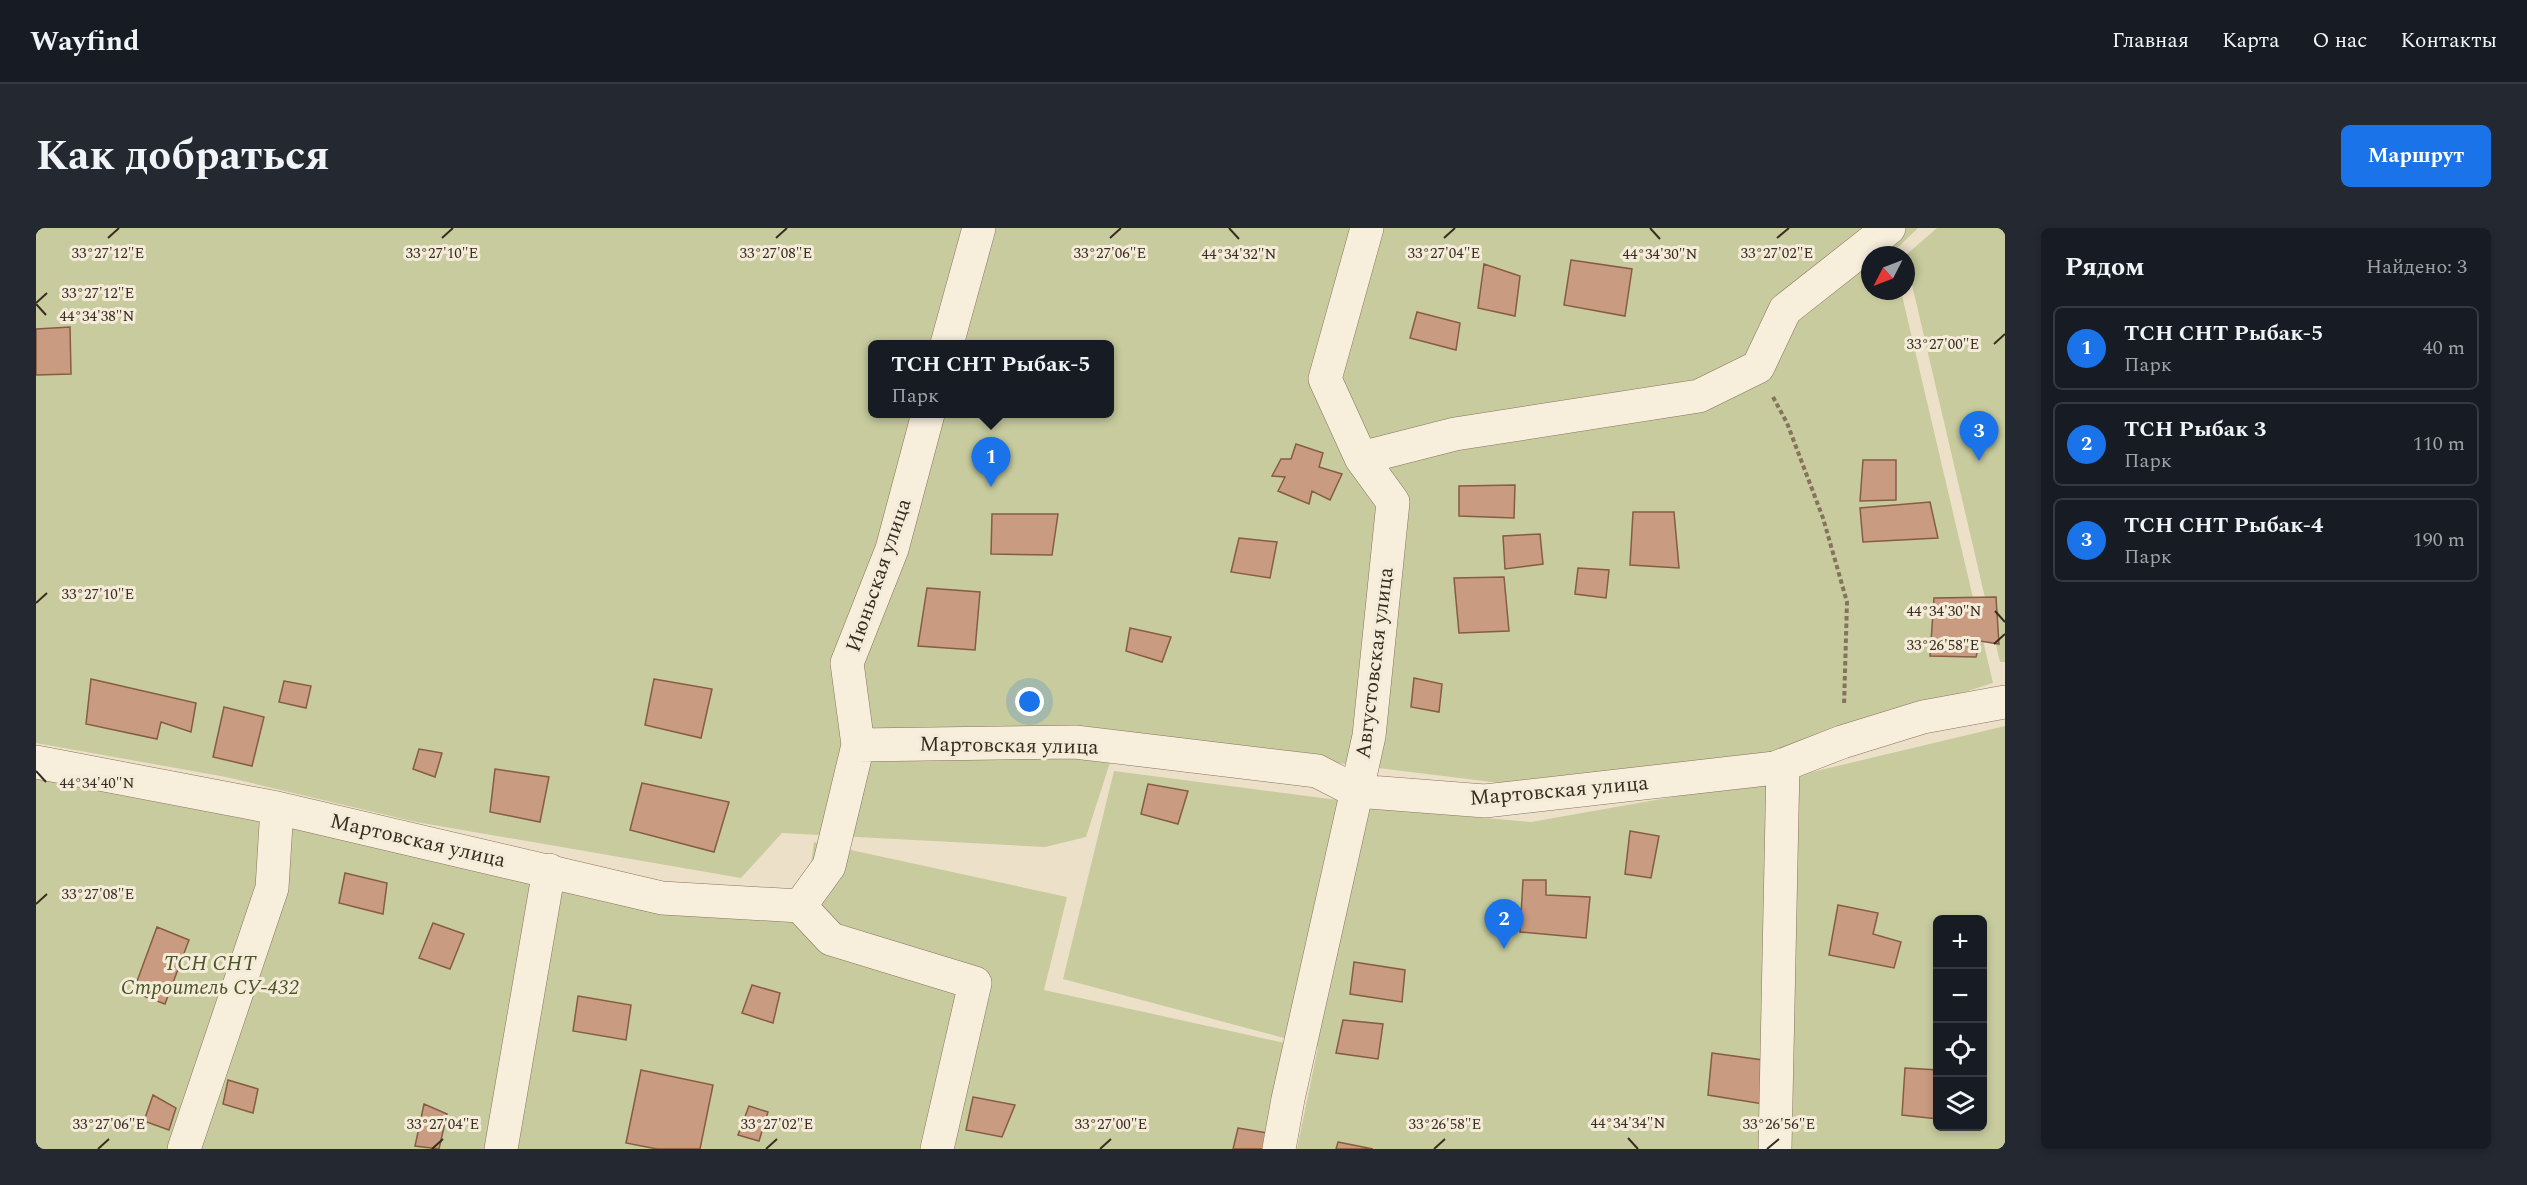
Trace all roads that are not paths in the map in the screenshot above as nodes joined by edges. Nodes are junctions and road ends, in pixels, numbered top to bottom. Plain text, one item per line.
1 (1367, 228) edge
2 (1889, 228) edge
3 (969, 231) edge
4 (948, 340) edge
5 (927, 418) edge
6 (1361, 458) junction
7 (2005, 702) edge
8 (858, 745) junction
9 (36, 762) edge
10 (1783, 765) junction
11 (1356, 791) junction
12 (277, 808) junction
13 (549, 870) junction
14 (800, 906) junction
15 (184, 1149) edge
16 (501, 1149) edge
17 (937, 1149) edge
18 (1279, 1149) edge
19 (1775, 1149) edge

1 - 6 street, Августовская улица
2 - 6 street
3 - 4 street
5 - 8 street, Июньская улица
6 - 11 street, Августовская улица
7 - 10 street, Мартовская улица
8 - 11 street, Мартовская улица
8 - 14 street, Июньская улица
9 - 12 street, Мартовская улица
10 - 11 street, Мартовская улица
10 - 19 street
11 - 18 street, Августовская улица
12 - 13 street, Мартовская улица
12 - 15 street
13 - 14 street, Мартовская улица
13 - 16 street
14 - 17 street

